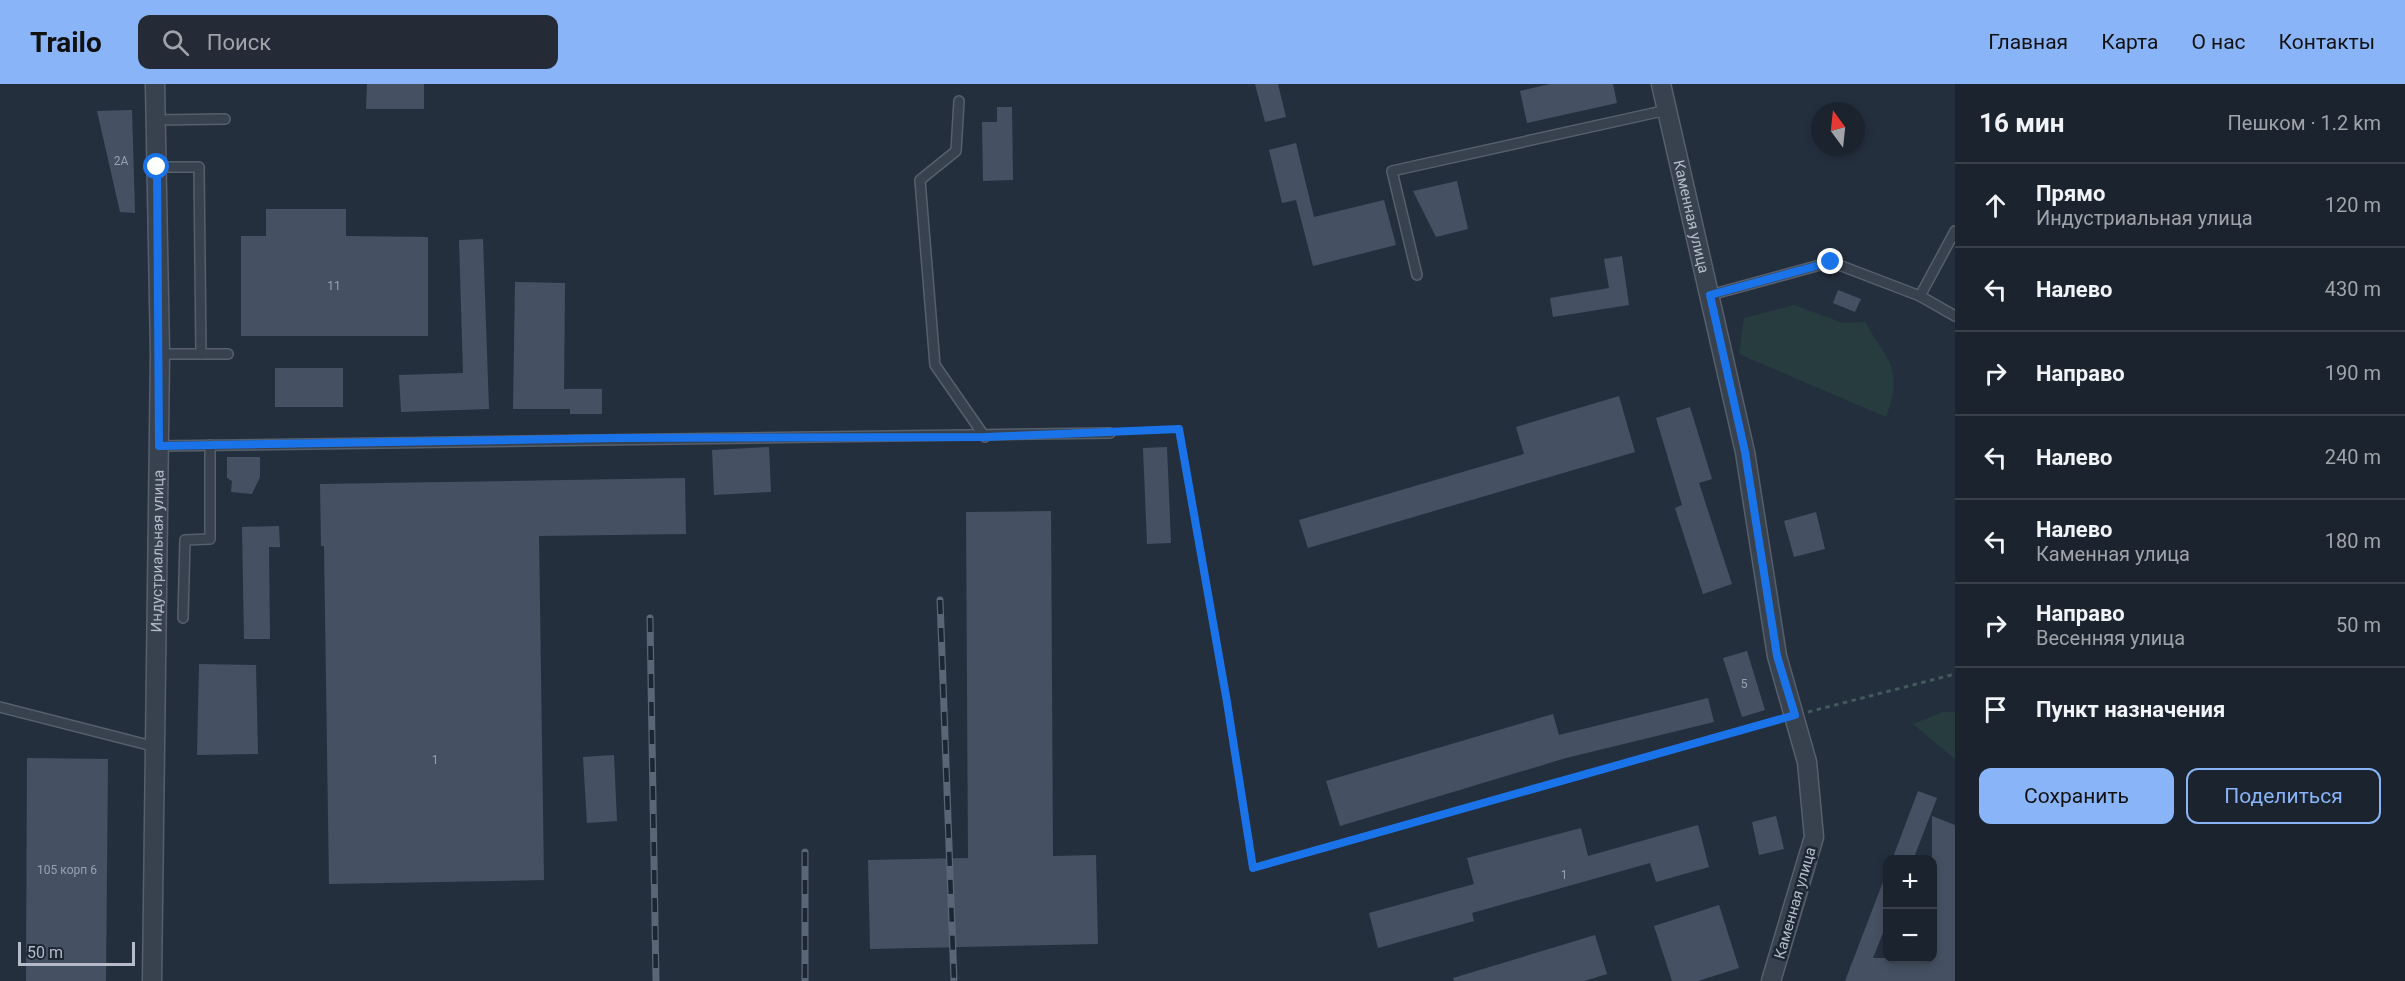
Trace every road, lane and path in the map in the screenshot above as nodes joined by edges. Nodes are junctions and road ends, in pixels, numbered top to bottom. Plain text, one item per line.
1 (155, 84) edge
2 (1661, 84) edge
3 (959, 101) dead end
4 (1667, 110) junction
5 (225, 119) dead end
6 (156, 120) junction
7 (157, 167) junction
8 (1955, 231) edge
9 (1417, 275) dead end
10 (1710, 295) junction
11 (1920, 296) junction
12 (1955, 316) edge
13 (160, 354) junction
14 (201, 354) junction
15 (228, 354) dead end
16 (1110, 433) joint
17 (985, 437) junction
18 (210, 445) junction
19 (159, 446) junction
20 (183, 618) dead end
21 (1955, 674) edge
22 (0, 707) edge
23 (1795, 715) junction
24 (156, 747) junction
25 (152, 981) edge
26 (1771, 981) edge

1 - 6 street, Индустриальная улица
2 - 4 street, Каменная улица
3 - 17 lane
4 - 9 lane
4 - 10 street, Каменная улица
5 - 6 lane
6 - 7 street, Индустриальная улица
7 - 13 street, Индустриальная улица
7 - 14 lane
8 - 11 lane
10 - 11 lane
10 - 23 street, Каменная улица
11 - 12 lane
13 - 14 lane
13 - 19 street, Индустриальная улица
14 - 15 lane
16 - 17 lane
16 - 23 path
17 - 18 lane
18 - 19 lane
18 - 20 lane
19 - 24 street, Индустриальная улица
21 - 23 path
22 - 24 lane
23 - 26 street, Каменная улица
24 - 25 street, Индустриальная улица

